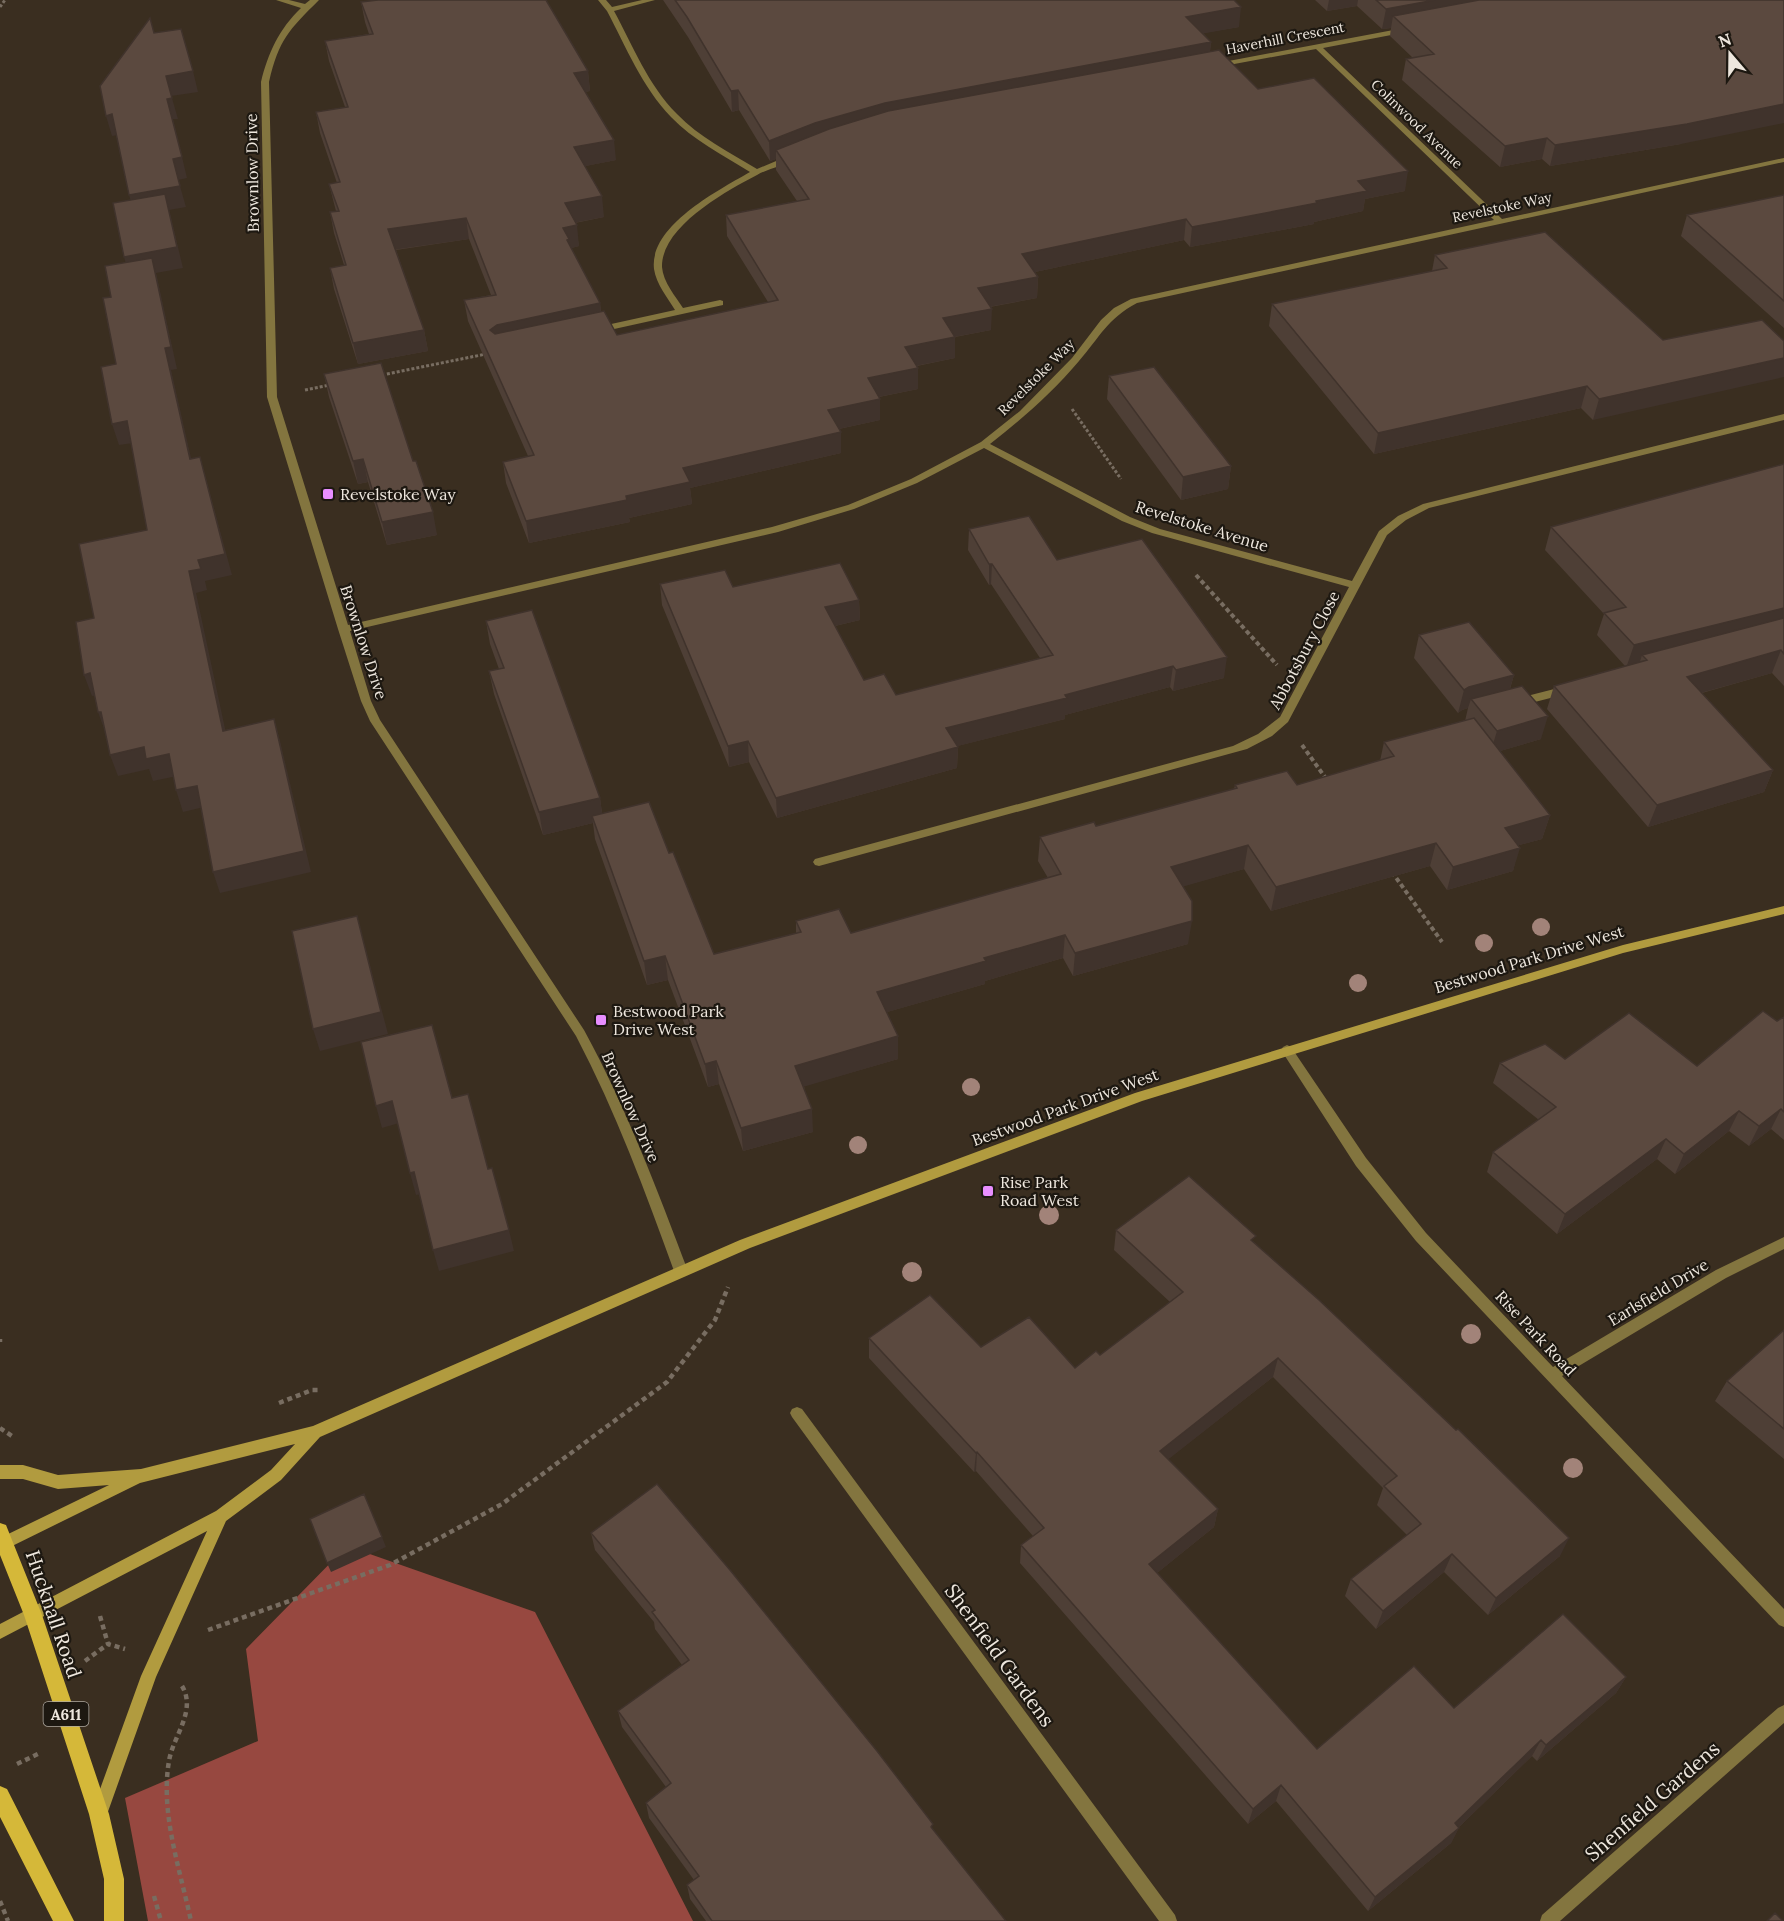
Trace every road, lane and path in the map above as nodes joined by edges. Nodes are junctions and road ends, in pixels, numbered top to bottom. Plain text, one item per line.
1 (5, 0) edge
2 (280, 0) edge
3 (602, 0) edge
4 (651, 0) edge
5 (310, 3) edge
6 (0, 7) edge
7 (610, 10) junction
8 (1410, 29) edge
9 (1317, 46) junction
10 (1207, 67) edge
11 (802, 154) edge
12 (1784, 160) edge
13 (756, 172) junction
14 (1499, 221) junction
15 (720, 303) dead end
16 (681, 312) junction
17 (585, 333) edge
18 (490, 353) edge
19 (376, 376) edge
20 (1054, 382) junction
21 (330, 385) edge
22 (272, 397) junction
23 (1784, 417) edge
24 (984, 444) junction
25 (1156, 531) junction
26 (1356, 585) junction
27 (343, 628) junction
28 (1577, 687) edge
29 (1300, 690) junction
30 (1508, 704) edge
31 (1284, 719) junction
32 (1332, 787) edge
33 (819, 862) dead end
34 (1387, 865) edge
35 (1784, 910) edge
36 (1442, 942) dead end
37 (1287, 1050) junction
38 (1784, 1243) edge
39 (745, 1245) junction
40 (681, 1271) junction
41 (1551, 1375) junction
42 (797, 1413) dead end
43 (316, 1431) junction
44 (0, 1472) edge
45 (141, 1476) junction
46 (221, 1516) junction
47 (2, 1540) edge
48 (90, 1585) junction
49 (33, 1615) junction
50 (1784, 1620) edge
51 (0, 1632) edge
52 (199, 1634) dead end
53 (158, 1658) junction
54 (176, 1675) dead end
55 (1784, 1713) edge
56 (0, 1796) edge
57 (99, 1814) junction
58 (152, 1887) dead end
59 (0, 1901) edge
60 (8, 1921) edge
61 (64, 1921) edge
62 (114, 1921) edge
63 (161, 1921) edge
64 (191, 1921) edge
65 (1169, 1921) edge
66 (1548, 1921) edge

1 - 6 path
2 - 5 street
3 - 7 street
4 - 7 street
5 - 22 street, Brownlow Drive
7 - 13 street
8 - 9 street, Haverhill Crescent
9 - 10 street, Haverhill Crescent
9 - 14 street, Colinwood Avenue
11 - 13 street
12 - 14 street, Revelstoke Way
13 - 16 street
14 - 20 street, Revelstoke Way
15 - 16 street
16 - 17 street
18 - 19 path
20 - 24 street, Revelstoke Way
20 - 25 path
21 - 22 path
22 - 27 street, Brownlow Drive
23 - 26 street, Abbotsbury Close
24 - 25 street, Revelstoke Avenue
24 - 27 street, Revelstoke Way
25 - 26 street, Revelstoke Avenue
25 - 29 path
26 - 29 street, Abbotsbury Close
27 - 40 street, Brownlow Drive
28 - 30 street
29 - 31 street, Abbotsbury Close
31 - 32 path
31 - 33 street, Abbotsbury Close
34 - 36 path
35 - 37 street, Bestwood Park Drive West
37 - 39 street, Bestwood Park Drive West
37 - 41 street, Rise Park Road
38 - 41 street, Earlsfield Drive
39 - 40 street, Bestwood Park Drive West
39 - 52 path
40 - 43 street, Bestwood Park Drive West
41 - 50 street, Rise Park Road
42 - 65 street, Shenfield Gardens
43 - 45 street
43 - 46 street
44 - 45 street
45 - 47 street
46 - 48 street
46 - 53 street
47 - 49 main road, Hucknall Road / A611
48 - 49 street
48 - 53 path
49 - 51 street
49 - 57 main road, Hucknall Road / A611
53 - 57 street
54 - 64 path
55 - 66 street, Shenfield Gardens
56 - 61 main road
57 - 62 main road, Hucknall Road / A611
58 - 63 path
59 - 60 path

